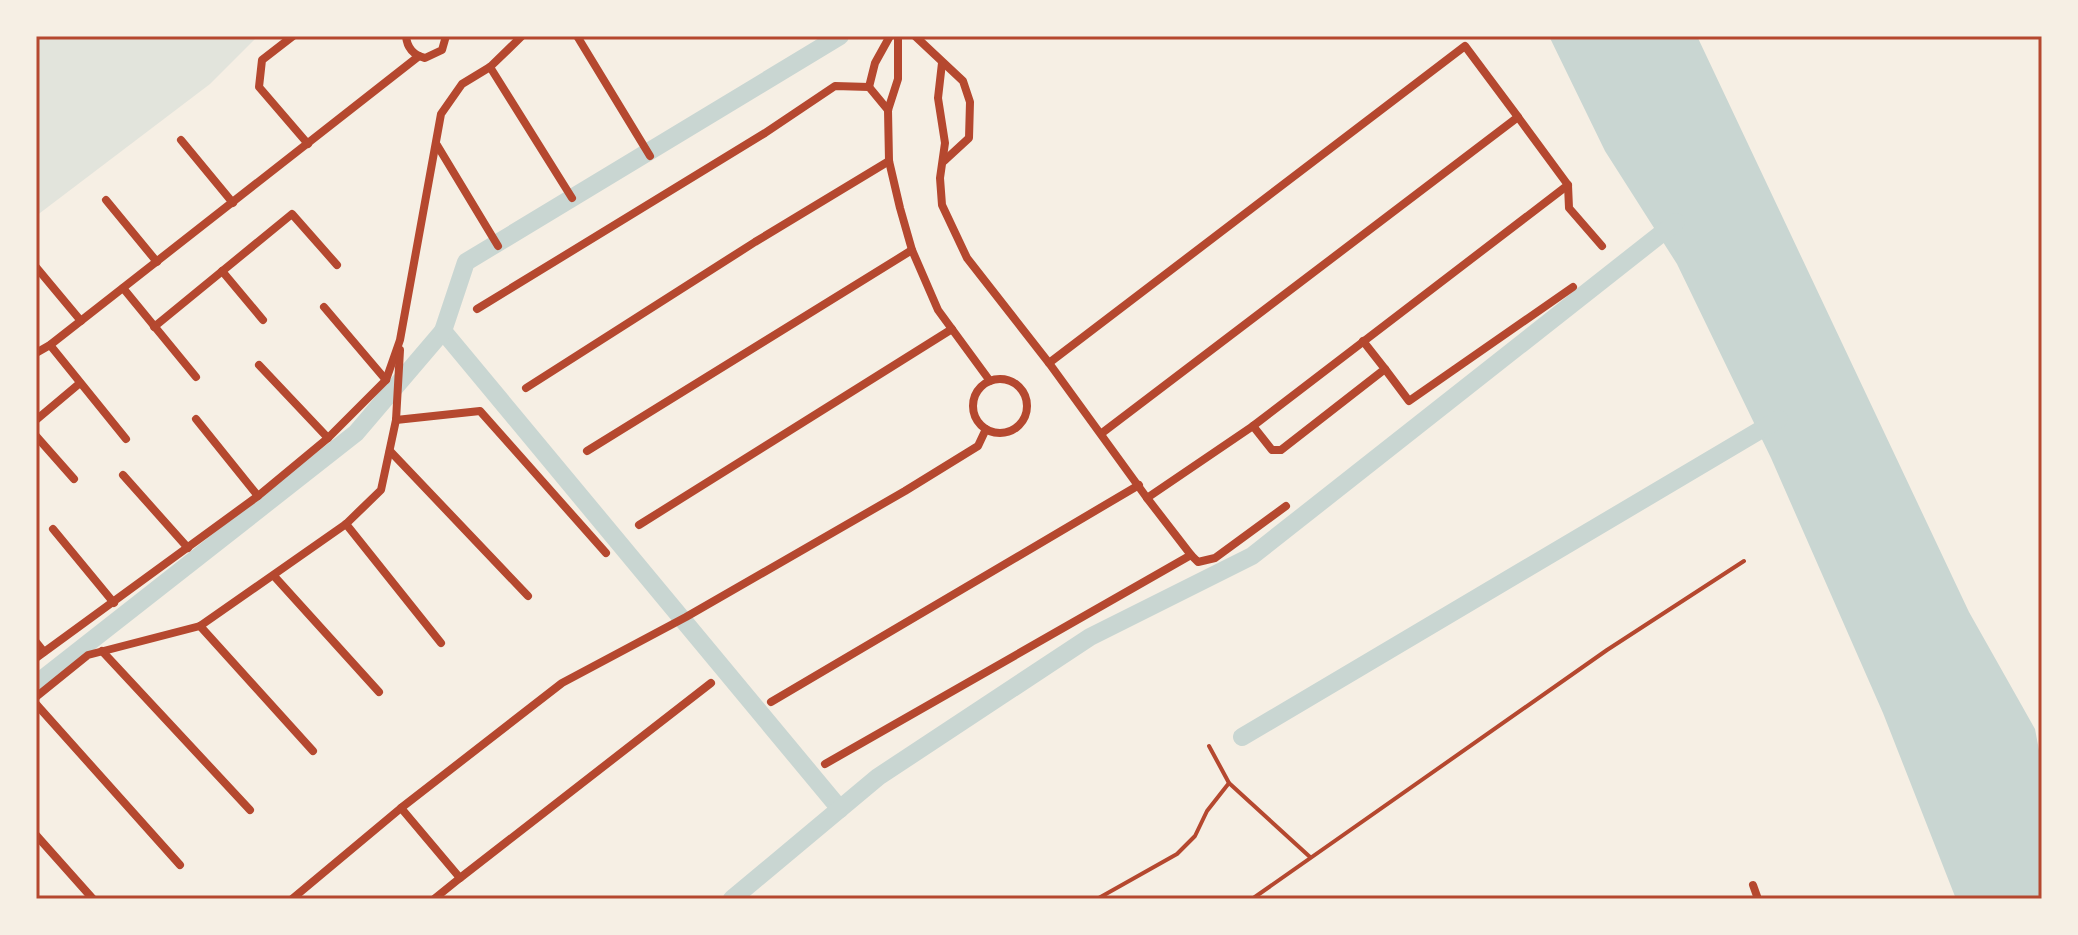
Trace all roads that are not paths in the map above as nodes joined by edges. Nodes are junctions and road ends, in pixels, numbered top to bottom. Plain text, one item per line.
1 (293, 36) edge
2 (406, 36) edge
3 (446, 36) edge
4 (522, 36) edge
5 (577, 36) edge
6 (890, 36) edge
7 (898, 36) edge
8 (915, 36) edge
9 (419, 56) junction
10 (942, 63) junction
11 (490, 67) junction
12 (869, 87) junction
13 (888, 110) junction
14 (1518, 117) junction
15 (181, 140) dead end
16 (308, 144) junction
17 (436, 144) junction
18 (650, 156) dead end
19 (889, 161) junction
20 (944, 161) junction
21 (1568, 185) junction
22 (572, 198) dead end
23 (106, 200) dead end
24 (233, 203) junction
25 (498, 246) dead end
26 (1602, 246) dead end
27 (912, 250) junction
28 (157, 262) junction
29 (337, 265) dead end
30 (36, 267) edge
31 (222, 271) junction
32 (1573, 287) dead end
33 (123, 288) junction
34 (324, 307) dead end
35 (477, 309) dead end
36 (263, 320) dead end
37 (81, 321) junction
38 (154, 327) junction
39 (952, 329) junction
40 (400, 340) junction
41 (1363, 341) junction
42 (50, 345) junction
43 (36, 353) edge
44 (1049, 363) junction
45 (259, 365) dead end
46 (1385, 369) junction
47 (196, 377) dead end
48 (386, 380) junction
49 (990, 381) junction
50 (80, 383) junction
51 (526, 388) dead end
52 (196, 419) dead end
53 (36, 420) edge
54 (396, 420) junction
55 (1253, 426) junction
56 (986, 429) junction
57 (1102, 433) junction
58 (36, 436) edge
59 (328, 438) junction
60 (126, 439) dead end
61 (390, 451) junction
62 (587, 451) dead end
63 (123, 475) dead end
64 (74, 479) dead end
65 (1139, 485) junction
66 (258, 496) junction
67 (1147, 498) junction
68 (1286, 506) dead end
69 (346, 524) junction
70 (639, 525) dead end
71 (53, 529) dead end
72 (188, 548) junction
73 (606, 553) dead end
74 (1191, 555) junction
75 (1744, 561) dead end
76 (274, 576) junction
77 (528, 596) dead end
78 (114, 603) junction
79 (200, 626) junction
80 (36, 642) edge
81 (441, 643) dead end
82 (102, 651) junction
83 (44, 652) junction
84 (36, 658) edge
85 (711, 683) dead end
86 (379, 692) dead end
87 (36, 697) edge
88 (771, 702) dead end
89 (36, 704) edge
90 (1209, 746) dead end
91 (313, 751) dead end
92 (825, 764) dead end
93 (1229, 783) junction
94 (401, 808) junction
95 (250, 810) dead end
96 (36, 835) edge
97 (1310, 857) junction
98 (180, 865) dead end
99 (460, 878) junction
100 (1753, 885) dead end
101 (93, 899) edge
102 (292, 899) edge
103 (434, 899) edge
104 (1097, 899) edge
105 (1252, 899) edge
106 (1758, 899) edge

1 - 16 street
2 - 9 street
3 - 9 street
4 - 11 street
5 - 18 street
6 - 12 street
7 - 13 street
8 - 10 street
9 - 16 street
10 - 20 street
10 - 20 street
11 - 17 street
11 - 22 street
12 - 13 street
12 - 35 street
13 - 19 street
14 - 21 street
14 - 44 street
14 - 57 street
15 - 24 street
16 - 24 street
17 - 25 street
17 - 40 street
19 - 27 street
19 - 51 street
20 - 44 street
21 - 26 street
21 - 41 street
23 - 28 street
24 - 28 street
27 - 39 street
27 - 62 street
28 - 33 street
29 - 31 street
30 - 37 street
31 - 36 street
31 - 38 street
32 - 46 street
33 - 37 street
33 - 38 street
34 - 48 street
37 - 42 street
38 - 47 street
39 - 49 street
39 - 70 street
40 - 48 street
40 - 54 street
41 - 46 street
41 - 55 street
42 - 43 street
42 - 50 street
44 - 57 street
45 - 59 street
46 - 55 street
48 - 59 street
49 - 56 street
49 - 56 street
50 - 53 street
50 - 60 street
52 - 66 street
54 - 61 street
54 - 73 street
55 - 67 street
56 - 94 street
57 - 65 street
58 - 64 street
59 - 66 street
61 - 69 street
61 - 77 street
63 - 72 street
65 - 67 street
65 - 88 street
66 - 72 street
67 - 74 street
68 - 74 street
69 - 76 street
69 - 81 street
71 - 78 street
72 - 78 street
74 - 92 street
75 - 97 lane
76 - 79 street
76 - 86 street
78 - 83 street
79 - 82 street
79 - 91 street
80 - 83 street
82 - 87 street
82 - 95 street
83 - 84 street
85 - 99 street
89 - 98 street
90 - 93 lane
93 - 97 lane
93 - 104 lane
94 - 99 street
94 - 102 street
96 - 101 street
97 - 105 lane
99 - 103 street
100 - 106 street

